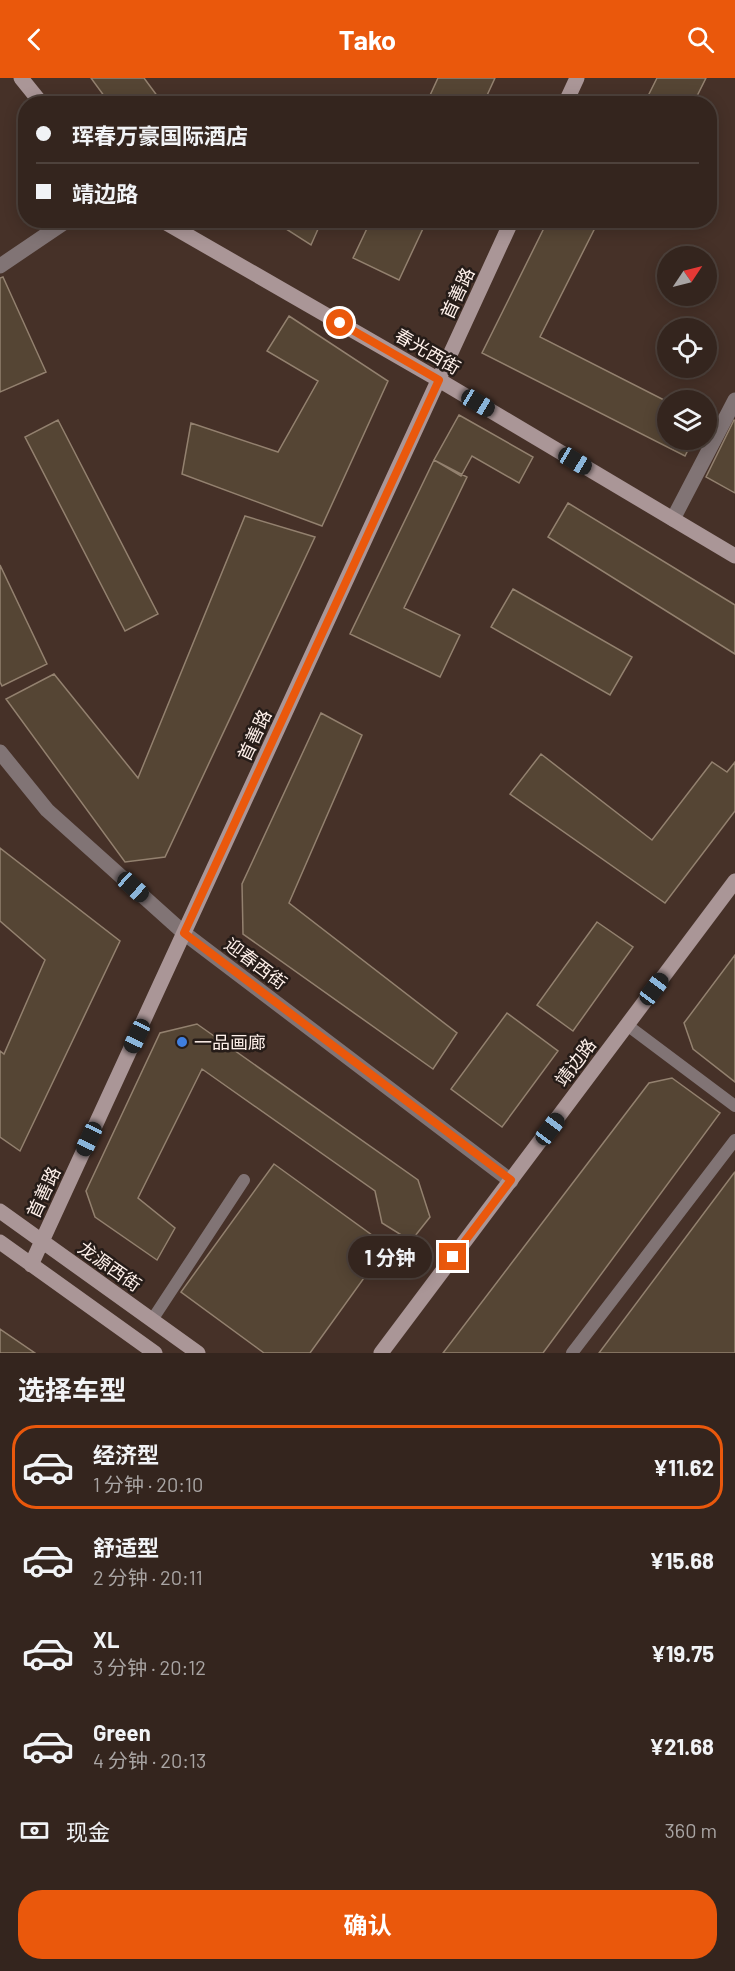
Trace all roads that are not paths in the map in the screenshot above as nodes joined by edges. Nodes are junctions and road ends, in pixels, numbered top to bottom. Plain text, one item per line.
1 (21, 78) edge
2 (577, 78) edge
3 (36, 96) edge
4 (569, 96) edge
5 (56, 228) edge
6 (175, 228) edge
7 (508, 228) edge
8 (0, 266) edge
9 (439, 380) junction
10 (735, 400) edge
11 (673, 519) junction
12 (735, 556) edge
13 (0, 752) edge
14 (735, 881) edge
15 (184, 933) junction
16 (627, 1025) junction
17 (735, 1106) edge
18 (735, 1142) edge
19 (244, 1180) dead end
20 (511, 1180) junction
21 (0, 1211) edge
22 (0, 1242) edge
23 (42, 1242) junction
24 (31, 1265) junction
25 (152, 1320) junction
26 (155, 1353) edge
27 (198, 1353) edge
28 (381, 1353) edge
29 (572, 1353) edge

1 - 3 street
2 - 4 street
5 - 8 street
6 - 9 street, 春光西街
7 - 9 street, 首善路
9 - 11 street, 春光西街
9 - 15 street, 首善路
10 - 11 street
11 - 12 street, 春光西街
13 - 15 street, 迎春西街
14 - 16 street, 靖边路
15 - 20 street, 迎春西街
15 - 23 street, 首善路
16 - 17 lane
16 - 20 street, 靖边路
18 - 29 lane
19 - 25 lane
20 - 28 street, 靖边路
21 - 23 street, 龙源西街
22 - 24 street
23 - 24 street, 首善路
23 - 25 street, 龙源西街
24 - 26 street
25 - 27 street, 龙源西街

